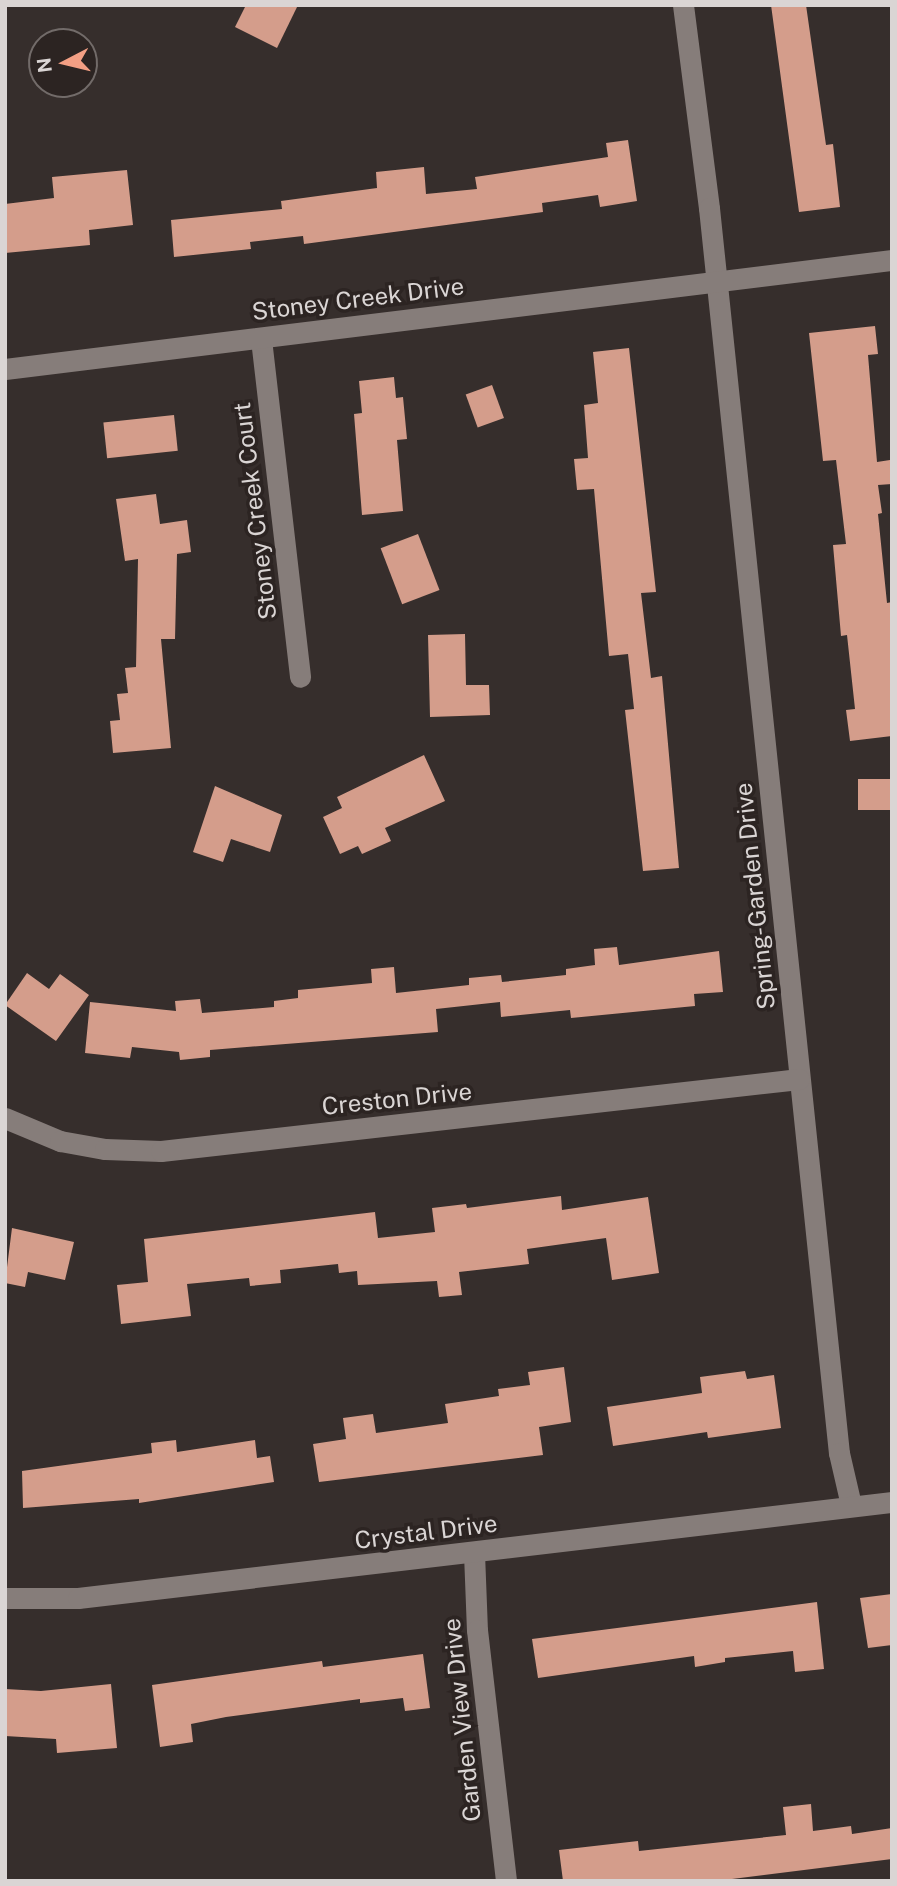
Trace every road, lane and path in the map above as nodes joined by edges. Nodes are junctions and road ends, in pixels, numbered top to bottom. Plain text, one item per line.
1 (683, 5) edge
2 (892, 260) edge
3 (717, 281) junction
4 (261, 339) junction
5 (5, 369) edge
6 (300, 677) dead end
7 (799, 1079) junction
8 (5, 1118) edge
9 (892, 1502) edge
10 (851, 1505) junction
11 (474, 1553) junction
12 (5, 1598) edge
13 (506, 1881) edge

1 - 3 street, Spring-Garden Drive
2 - 3 street, Stoney Creek Drive
3 - 4 street, Stoney Creek Drive
3 - 7 street, Spring-Garden Drive
4 - 5 street, Stoney Creek Drive
4 - 6 street, Stoney Creek Court
7 - 8 street, Creston Drive
7 - 10 street, Spring-Garden Drive
9 - 10 street, Crystal Drive
10 - 11 street, Crystal Drive
11 - 12 street, Crystal Drive
11 - 13 street, Garden View Drive

